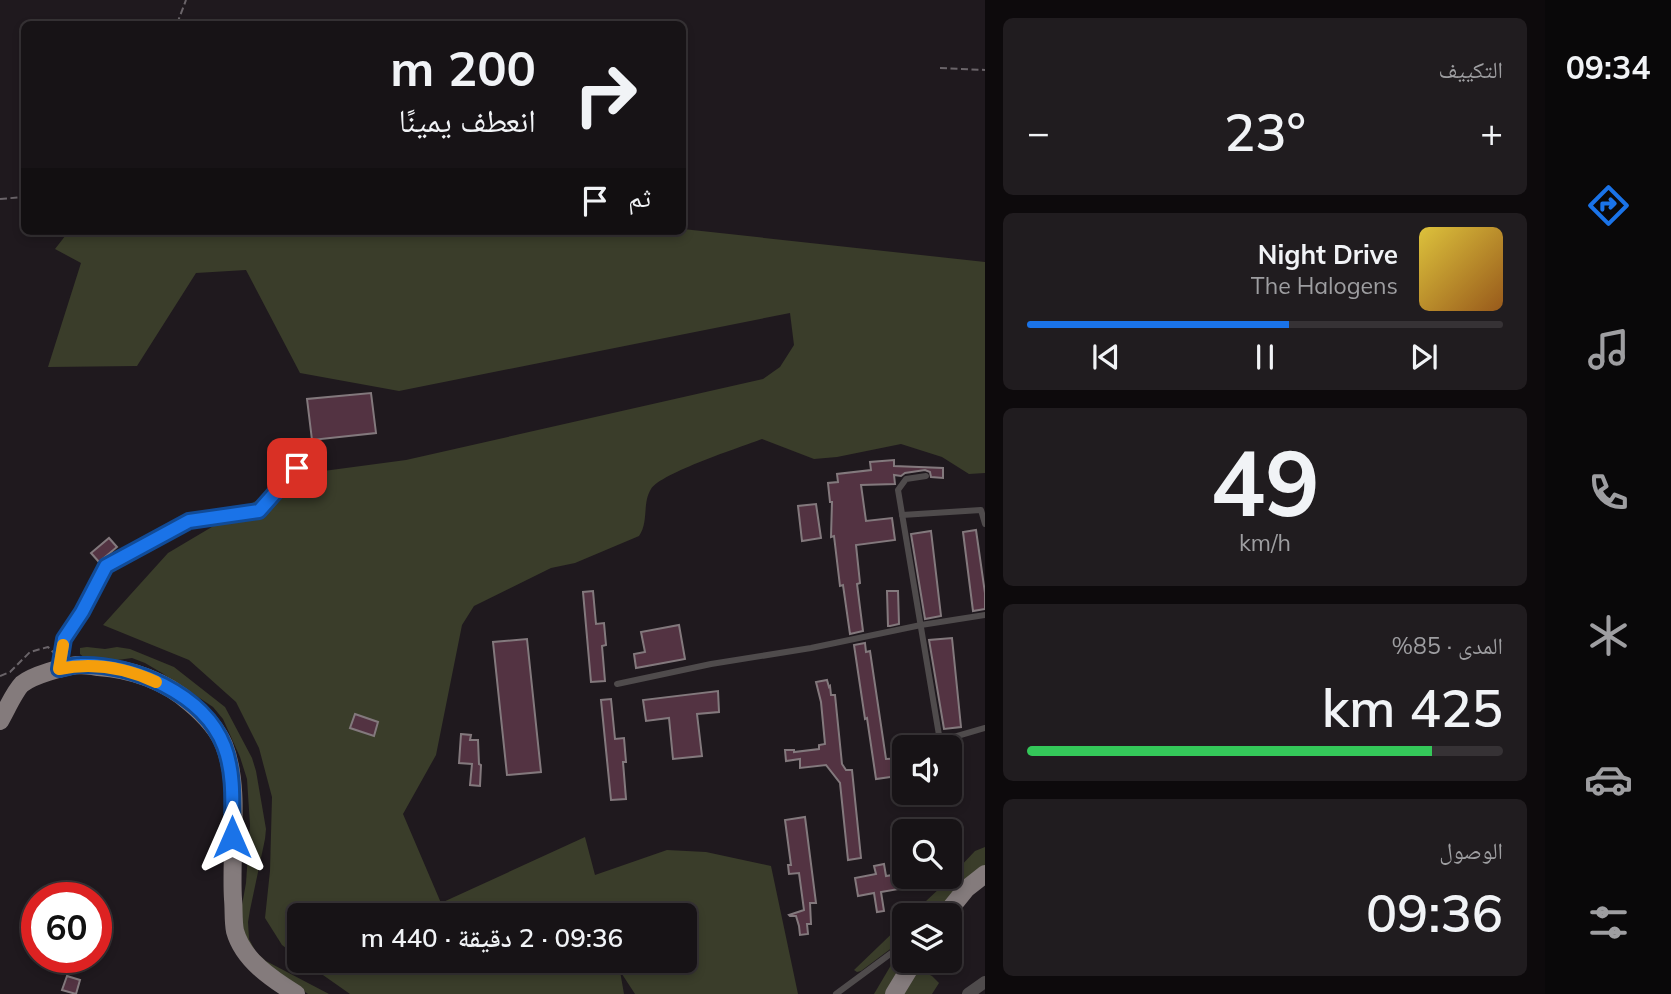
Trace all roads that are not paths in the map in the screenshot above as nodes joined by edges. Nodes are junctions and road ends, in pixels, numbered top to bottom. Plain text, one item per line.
1 (297, 468) dead end
2 (926, 475) dead end
3 (902, 515) junction
4 (985, 524) edge
5 (985, 615) edge
6 (921, 625) junction
7 (59, 669) junction
8 (617, 684) dead end
9 (0, 721) edge
10 (985, 728) edge
11 (985, 874) edge
12 (955, 903) edge
13 (892, 953) edge
14 (907, 973) edge
15 (985, 982) edge
16 (296, 994) edge
17 (836, 994) edge
18 (894, 994) edge
19 (968, 994) edge

1 - 7 lane
2 - 3 lane
3 - 4 lane
3 - 6 lane
5 - 6 lane
6 - 8 lane
6 - 10 lane
7 - 9 main road
7 - 16 main road
11 - 12 main road
13 - 17 lane
14 - 18 main road
15 - 19 street

